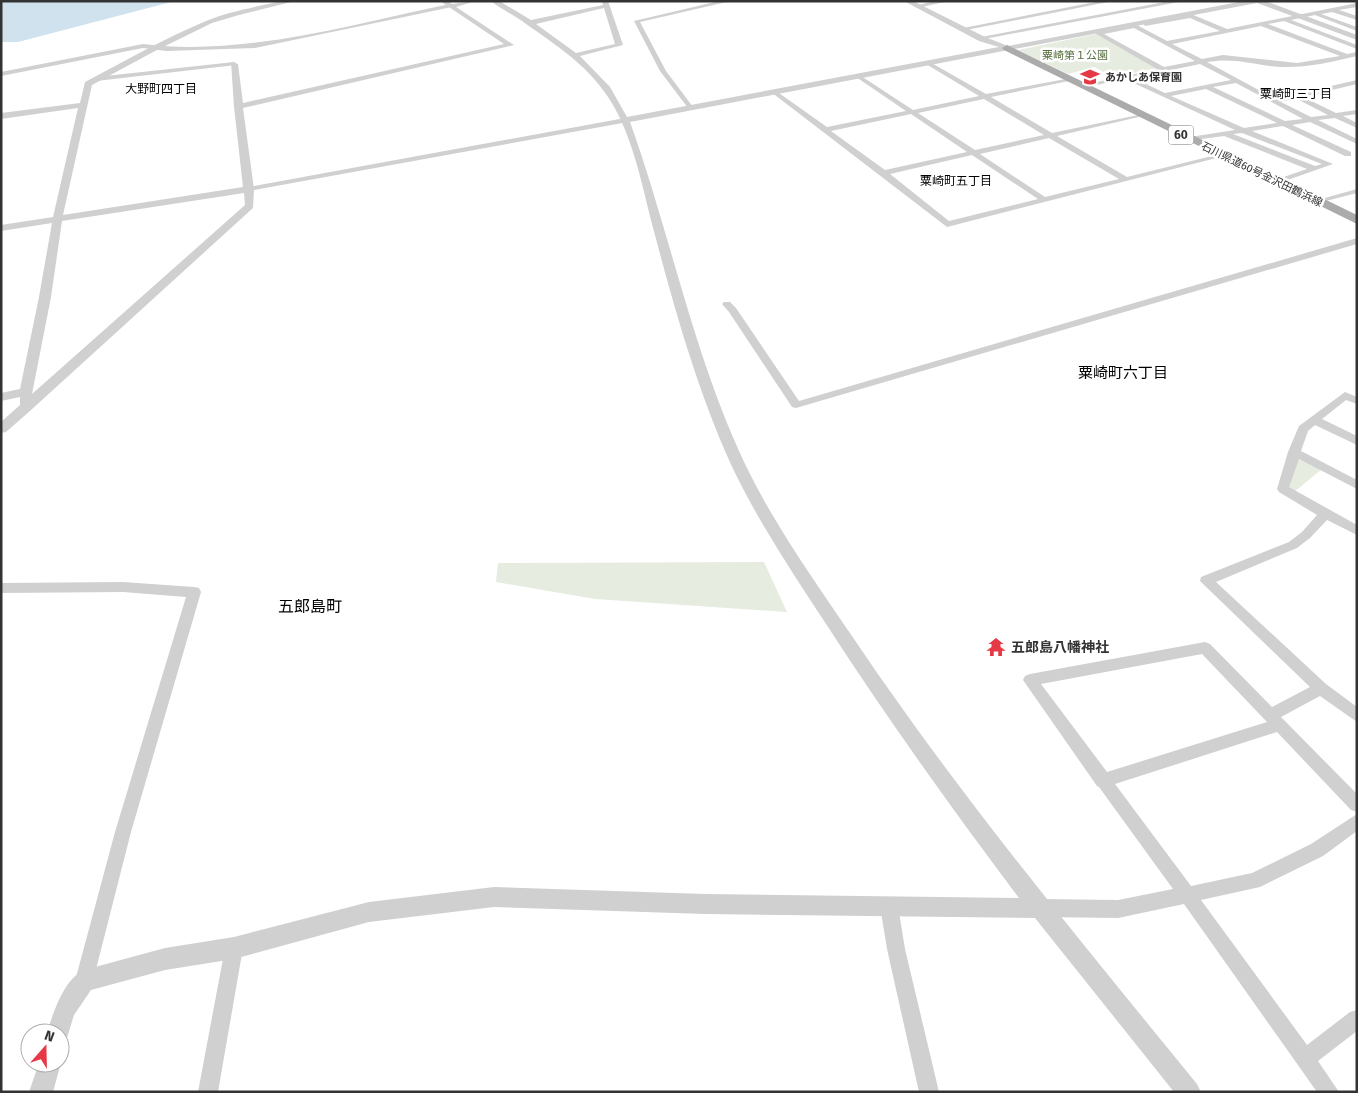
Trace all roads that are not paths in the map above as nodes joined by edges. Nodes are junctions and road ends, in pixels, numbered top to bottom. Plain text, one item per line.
1 (277, 1) edge
2 (292, 1) edge
3 (472, 1) edge
4 (494, 1) edge
5 (728, 1) edge
6 (907, 1) edge
7 (946, 1) edge
8 (1110, 1) edge
9 (1181, 1) edge
10 (1270, 1) edge
11 (1349, 1) edge
12 (1258, 2) edge
13 (447, 4) edge
14 (606, 4) edge
15 (919, 4) edge
16 (1357, 5) edge
17 (1334, 10) junction
18 (1314, 13) junction
19 (1298, 16) junction
20 (1357, 18) edge
21 (1284, 19) junction
22 (529, 22) junction
23 (1262, 24) junction
24 (1135, 26) junction
25 (964, 28) junction
26 (1357, 29) edge
27 (1227, 31) junction
28 (982, 37) junction
29 (1357, 38) edge
30 (1166, 43) junction
31 (1357, 47) edge
32 (152, 48) junction
33 (1006, 48) junction
34 (1357, 54) edge
35 (574, 55) junction
36 (1347, 57) junction
37 (1357, 60) edge
38 (1200, 61) junction
39 (928, 63) junction
40 (234, 64) joint
41 (1162, 68) junction
42 (1, 74) edge
43 (858, 76) junction
44 (1126, 77) junction
45 (96, 78) junction
46 (1069, 79) junction
47 (1237, 81) junction
48 (1357, 82) edge
49 (1082, 86) junction
50 (1208, 86) junction
51 (774, 92) junction
52 (1163, 95) junction
53 (986, 96) junction
54 (1296, 96) junction
55 (1275, 101) junction
56 (82, 105) junction
57 (238, 107) junction
58 (690, 107) junction
59 (912, 112) junction
60 (1357, 112) edge
61 (1142, 115) junction
62 (1334, 115) junction
63 (1, 116) edge
64 (1310, 119) junction
65 (1284, 123) junction
66 (628, 126) junction
67 (1357, 126) edge
68 (1241, 129) junction
69 (825, 130) junction
70 (1224, 133) junction
71 (1051, 135) junction
72 (1190, 139) junction
73 (1357, 142) edge
74 (1357, 150) edge
75 (973, 153) junction
76 (1348, 154) junction
77 (1224, 155) junction
78 (1329, 164) junction
79 (1315, 169) junction
80 (884, 173) junction
81 (1126, 180) junction
82 (1276, 181) junction
83 (248, 187) junction
84 (1357, 191) edge
85 (1044, 200) junction
86 (1318, 201) junction
87 (57, 217) junction
88 (1357, 220) edge
89 (1, 224) edge
90 (1, 228) edge
91 (1357, 241) edge
92 (727, 304) dead end
93 (26, 392) junction
94 (1, 397) edge
95 (1357, 401) edge
96 (26, 407) junction
97 (1315, 420) junction
98 (1, 429) edge
99 (1357, 441) edge
100 (1294, 452) junction
101 (1357, 484) edge
102 (1325, 514) junction
103 (1357, 531) edge
104 (1, 588) edge
105 (1321, 688) junction
106 (1357, 716) edge
107 (1274, 720) junction
108 (1102, 781) junction
109 (1357, 805) edge
110 (1357, 821) edge
111 (1187, 895) junction
112 (889, 906) junction
113 (1040, 908) junction
114 (234, 948) junction
115 (84, 981) junction
116 (1357, 1019) edge
117 (61, 1023) edge
118 (1306, 1059) junction
119 (47, 1073) edge
120 (41, 1092) edge
121 (208, 1092) edge
122 (929, 1092) edge
123 (1189, 1092) edge
124 (1329, 1092) edge

1 - 32 street
2 - 32 street
3 - 13 street
4 - 22 street
5 - 58 street
6 - 15 street
7 - 15 street
8 - 25 street
9 - 28 street
10 - 12 street
11 - 16 street
12 - 19 street
12 - 33 street
13 - 32 street
13 - 57 street
14 - 22 street
14 - 35 street
15 - 25 street
16 - 17 street
17 - 18 street
17 - 20 street
18 - 19 street
18 - 26 street
19 - 21 street
19 - 29 street
21 - 23 street
21 - 31 street
22 - 35 street
23 - 27 street
23 - 36 street
24 - 27 street
24 - 30 street
24 - 41 street
25 - 28 street
27 - 30 street
28 - 33 street
30 - 38 street
32 - 42 street
32 - 45 street
33 - 39 street
33 - 46 main road, 石川県道60号金沢田鶴浜線 / 60
34 - 36 street
35 - 66 street
36 - 37 street
36 - 38 street
38 - 41 street
38 - 47 street
39 - 43 street
39 - 53 street
40 - 45 street
40 - 57 street
41 - 44 street
43 - 51 street
43 - 59 street
44 - 49 street
44 - 52 street
45 - 56 street
46 - 49 main road, 石川県道60号金沢田鶴浜線 / 60
46 - 53 street
47 - 50 street
47 - 55 street
48 - 54 street
49 - 61 main road, 石川県道60号金沢田鶴浜線 / 60
50 - 52 street
50 - 65 street
51 - 58 street
51 - 69 street
52 - 68 street
53 - 59 street
53 - 71 street
54 - 55 street
54 - 62 street
55 - 64 street
56 - 63 street
56 - 87 street
57 - 83 street
58 - 66 street
59 - 69 street
59 - 75 street
60 - 62 street
61 - 71 street
61 - 72 main road, 石川県道60号金沢田鶴浜線 / 60
62 - 64 street
62 - 67 street
64 - 65 street
64 - 73 street
65 - 68 street
65 - 76 street
66 - 83 street
66 - 113 street
68 - 70 street
68 - 78 street
69 - 80 street
70 - 72 street
70 - 79 street
71 - 75 street
71 - 81 street
72 - 77 main road, 石川県道60号金沢田鶴浜線 / 60
74 - 76 street
75 - 80 street
75 - 85 street
76 - 78 street
77 - 81 street
77 - 82 main road, 石川県道60号金沢田鶴浜線 / 60
78 - 79 street
79 - 82 street
80 - 85 street
81 - 85 street
82 - 86 main road, 石川県道60号金沢田鶴浜線 / 60
83 - 87 street
83 - 96 street
84 - 86 street
86 - 88 main road, 石川県道60号金沢田鶴浜線 / 60
87 - 89 street
87 - 90 street
87 - 93 street
91 - 92 street
93 - 94 street
93 - 96 street
95 - 97 street
96 - 98 street
97 - 99 street
97 - 100 street
100 - 101 street
100 - 102 street
102 - 103 street
102 - 105 street
104 - 115 street
105 - 106 street
105 - 107 street
107 - 108 street
107 - 108 street
107 - 109 street
108 - 111 street
110 - 111 street
111 - 113 street
111 - 118 street
112 - 113 street
112 - 114 street
112 - 122 street
113 - 123 street
114 - 115 street
114 - 121 street
115 - 117 street
116 - 118 street
118 - 124 street
119 - 120 street

